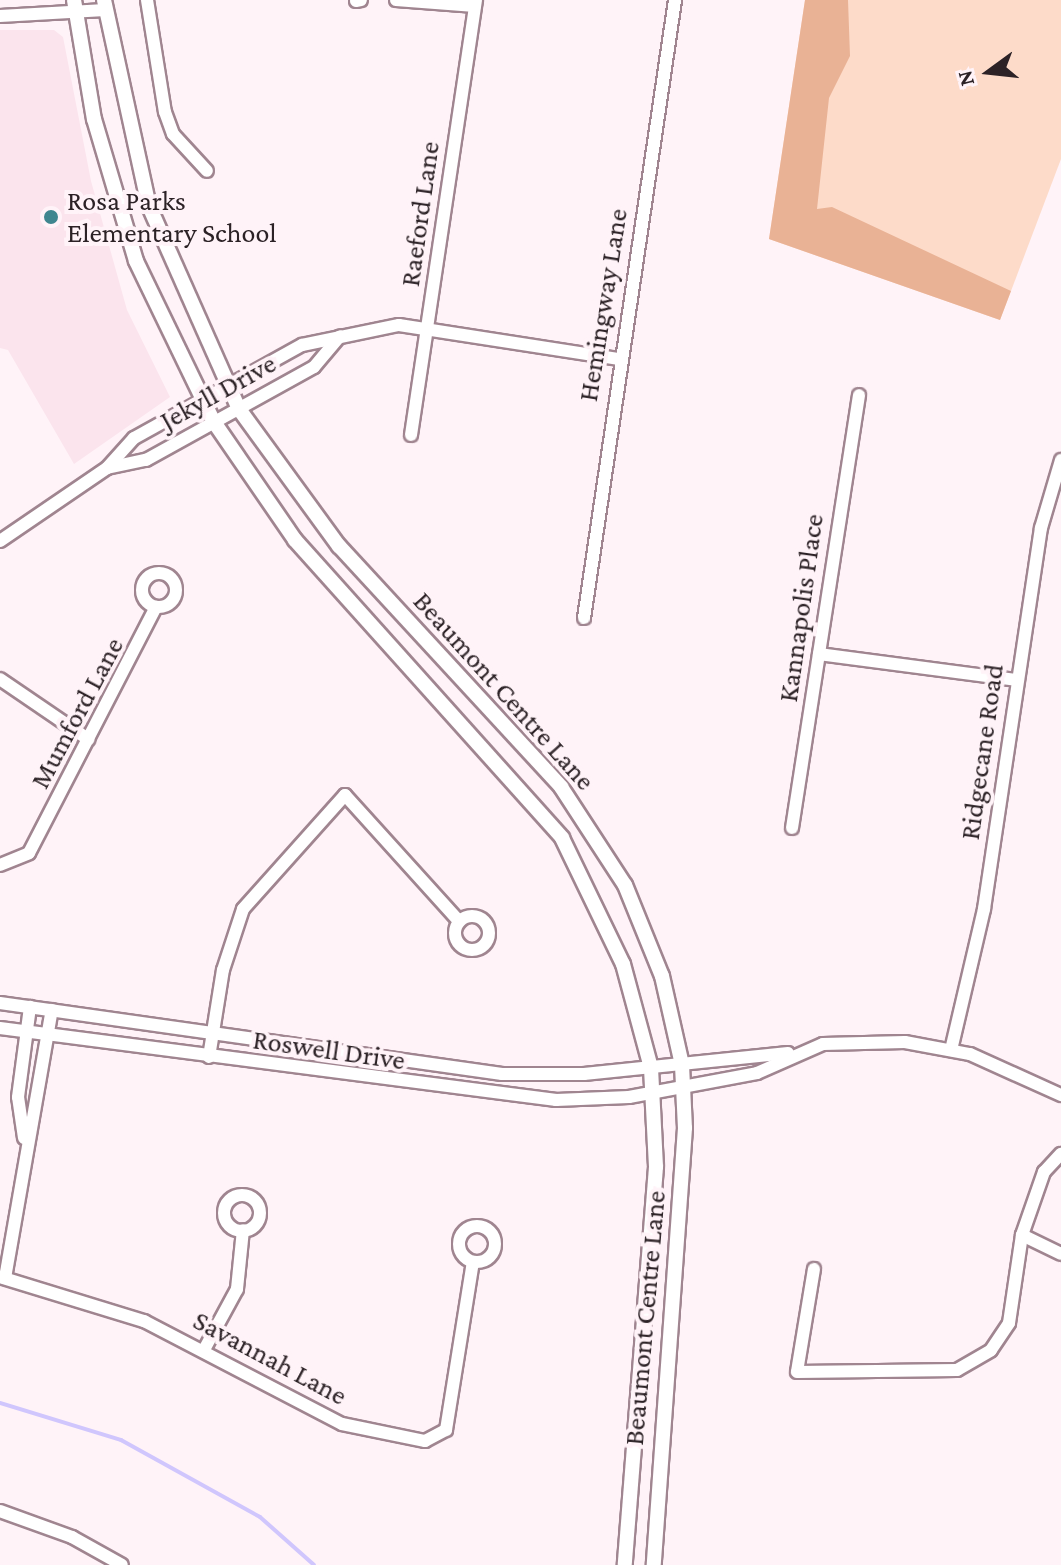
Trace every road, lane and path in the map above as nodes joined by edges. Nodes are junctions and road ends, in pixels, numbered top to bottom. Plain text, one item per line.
1 (147, 0) edge
2 (396, 0) edge
3 (675, 0) edge
4 (475, 3) edge
5 (105, 5) edge
6 (75, 6) edge
7 (0, 16) edge
8 (207, 171) dead end
9 (427, 328) junction
10 (340, 336) junction
11 (619, 359) junction
12 (227, 387) junction
13 (859, 395) dead end
14 (202, 400) junction
15 (239, 409) junction
16 (214, 422) junction
17 (411, 435) dead end
18 (1061, 460) edge
19 (107, 468) junction
20 (0, 541) edge
21 (156, 607) dead end
22 (584, 618) dead end
23 (819, 654) junction
24 (0, 679) edge
25 (1017, 680) junction
26 (88, 739) junction
27 (792, 828) dead end
28 (0, 865) edge
29 (459, 921) dead end
30 (0, 1003) edge
31 (30, 1007) junction
32 (52, 1010) junction
33 (0, 1028) edge
34 (26, 1032) junction
35 (212, 1032) junction
36 (49, 1035) junction
37 (951, 1050) junction
38 (792, 1053) junction
39 (209, 1057) junction
40 (682, 1065) junction
41 (651, 1068) junction
42 (684, 1088) junction
43 (652, 1092) junction
44 (1061, 1095) edge
45 (24, 1138) junction
46 (1061, 1154) edge
47 (243, 1230) dead end
48 (1022, 1235) junction
49 (1061, 1254) edge
50 (473, 1262) dead end
51 (814, 1269) dead end
52 (2, 1278) edge
53 (205, 1348) junction
54 (0, 1511) edge
55 (122, 1565) edge
56 (625, 1565) edge
57 (654, 1565) edge

1 - 8 street
2 - 4 street
3 - 11 street, Hemingway Lane
4 - 9 street, Raeford Lane
5 - 6 street
5 - 12 street, Beaumont Centre Lane
6 - 7 street
6 - 14 street, Beaumont Centre Lane
9 - 10 street, Jekyll Drive
9 - 11 street, Jekyll Drive
9 - 17 street, Raeford Lane
10 - 12 street, Jekyll Drive
10 - 15 street, Jekyll Drive
11 - 22 street, Hemingway Lane
12 - 14 street, Jekyll Drive
12 - 15 street, Beaumont Centre Lane
13 - 23 street, Kannapolis Place
14 - 16 street, Beaumont Centre Lane
14 - 19 street, Jekyll Drive
15 - 16 street, Jekyll Drive
15 - 40 street, Beaumont Centre Lane
16 - 19 street, Jekyll Drive
16 - 41 street, Beaumont Centre Lane
18 - 25 street, Ridgecane Road
19 - 20 street, Jekyll Drive
21 - 26 street, Mumford Lane
23 - 25 street
23 - 27 street, Kannapolis Place
24 - 26 street
25 - 37 street, Ridgecane Road
26 - 28 street, Mumford Lane
29 - 35 street
30 - 31 street, Roswell Drive
31 - 32 street, Roswell Drive
31 - 34 street
32 - 35 street, Roswell Drive
32 - 36 street
33 - 34 street, Roswell Drive
34 - 36 street, Roswell Drive
34 - 45 street
35 - 39 street
35 - 41 street, Roswell Drive
36 - 39 street, Roswell Drive
36 - 45 street
37 - 38 street, Roswell Drive
37 - 44 street, Roswell Drive
38 - 40 street, Roswell Drive
38 - 42 street, Roswell Drive
39 - 43 street, Roswell Drive
40 - 41 street, Roswell Drive
40 - 42 street, Beaumont Centre Lane
41 - 43 street, Beaumont Centre Lane
42 - 43 street, Roswell Drive
42 - 57 street, Beaumont Centre Lane
43 - 56 street, Beaumont Centre Lane
45 - 52 street
46 - 48 street
47 - 53 street
48 - 49 street
48 - 51 street
50 - 53 street, Savannah Lane
52 - 53 street, Savannah Lane
54 - 55 street

